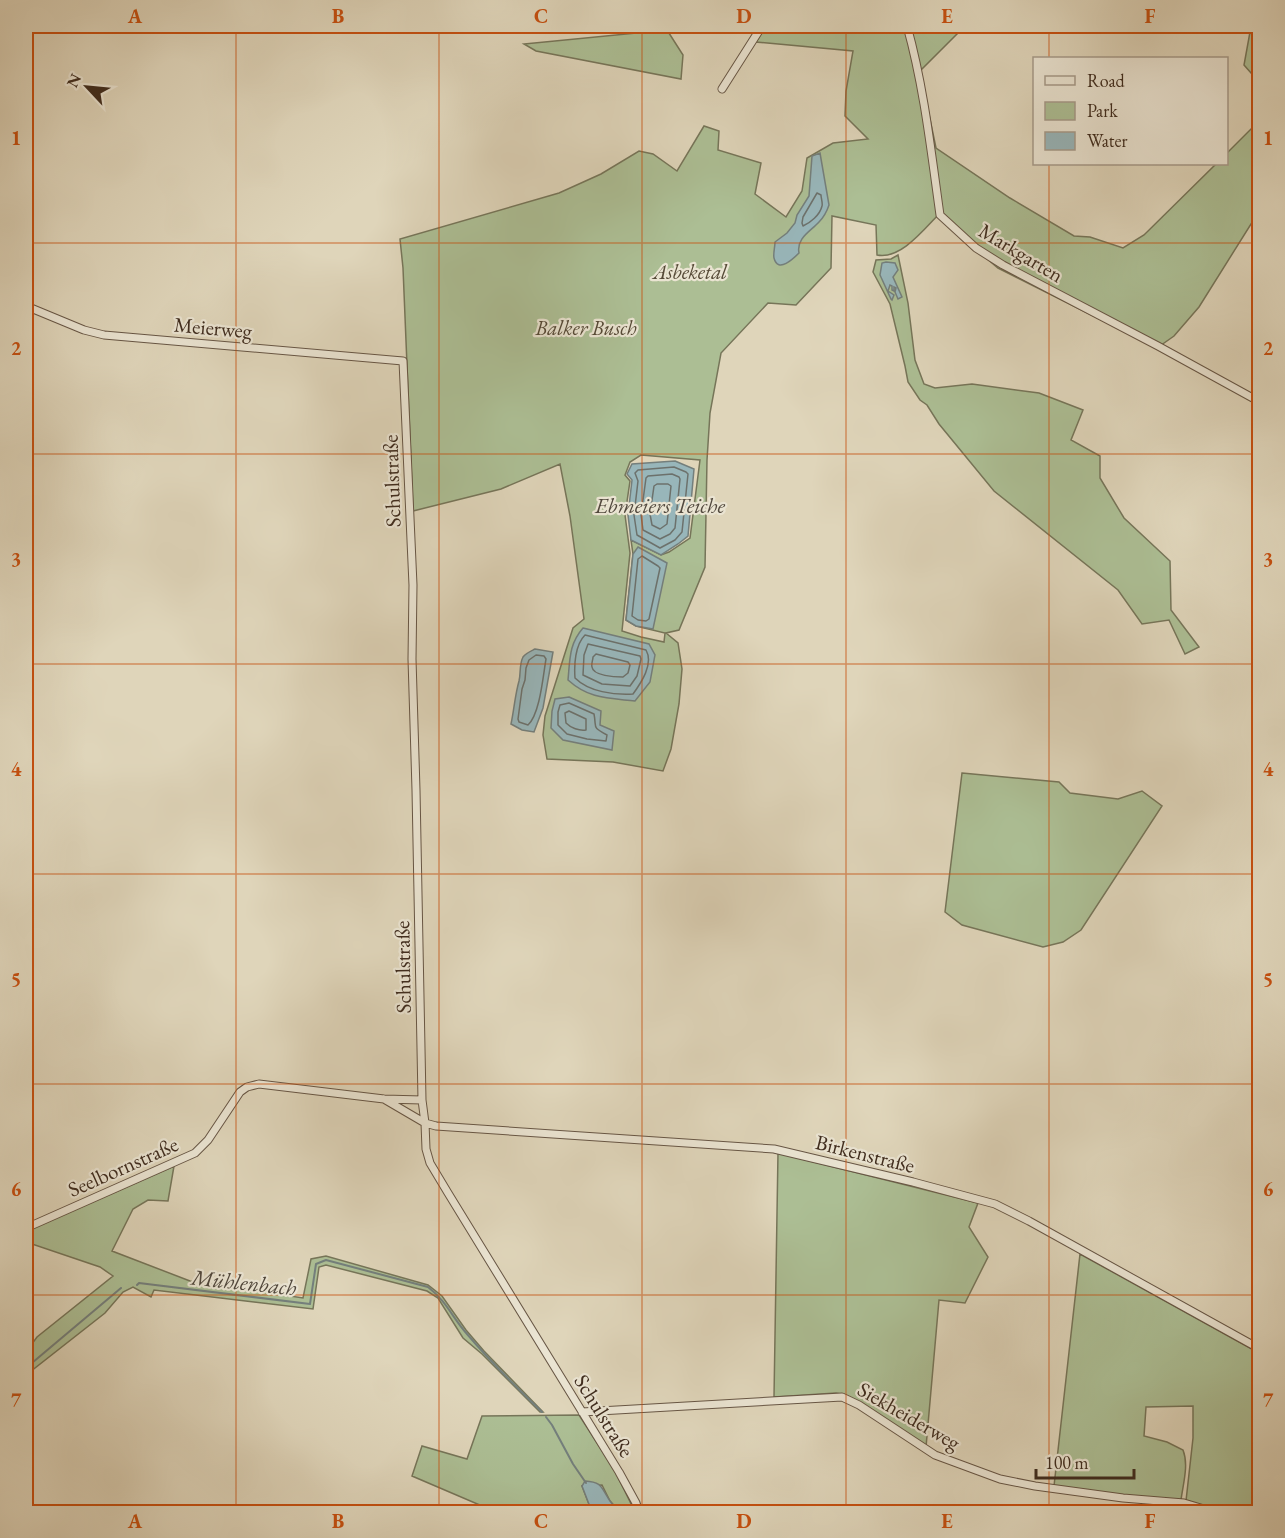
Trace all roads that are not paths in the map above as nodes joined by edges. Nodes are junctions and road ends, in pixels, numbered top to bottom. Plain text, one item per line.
1 (762, 26) edge
2 (907, 26) edge
3 (722, 89) dead end
4 (26, 306) edge
5 (403, 361) joint
6 (1260, 402) edge
7 (384, 1099) junction
8 (422, 1100) junction
9 (425, 1123) junction
10 (26, 1227) edge
11 (1260, 1348) edge
12 (582, 1412) junction
13 (1260, 1503) edge
14 (639, 1512) edge
15 (1214, 1512) edge
16 (1252, 1512) edge

1 - 3 street
2 - 6 street, Markgarten
4 - 5 street, Meierweg
5 - 8 street, Schulstraße
7 - 8 street, Seelbornstraße
7 - 9 street, Seelbornstraße
7 - 10 street, Seelbornstraße
8 - 9 street, Schulstraße
9 - 11 street, Birkenstraße
9 - 12 street, Schulstraße
12 - 14 street, Schulstraße
12 - 15 street, Siekheiderweg
13 - 16 street

